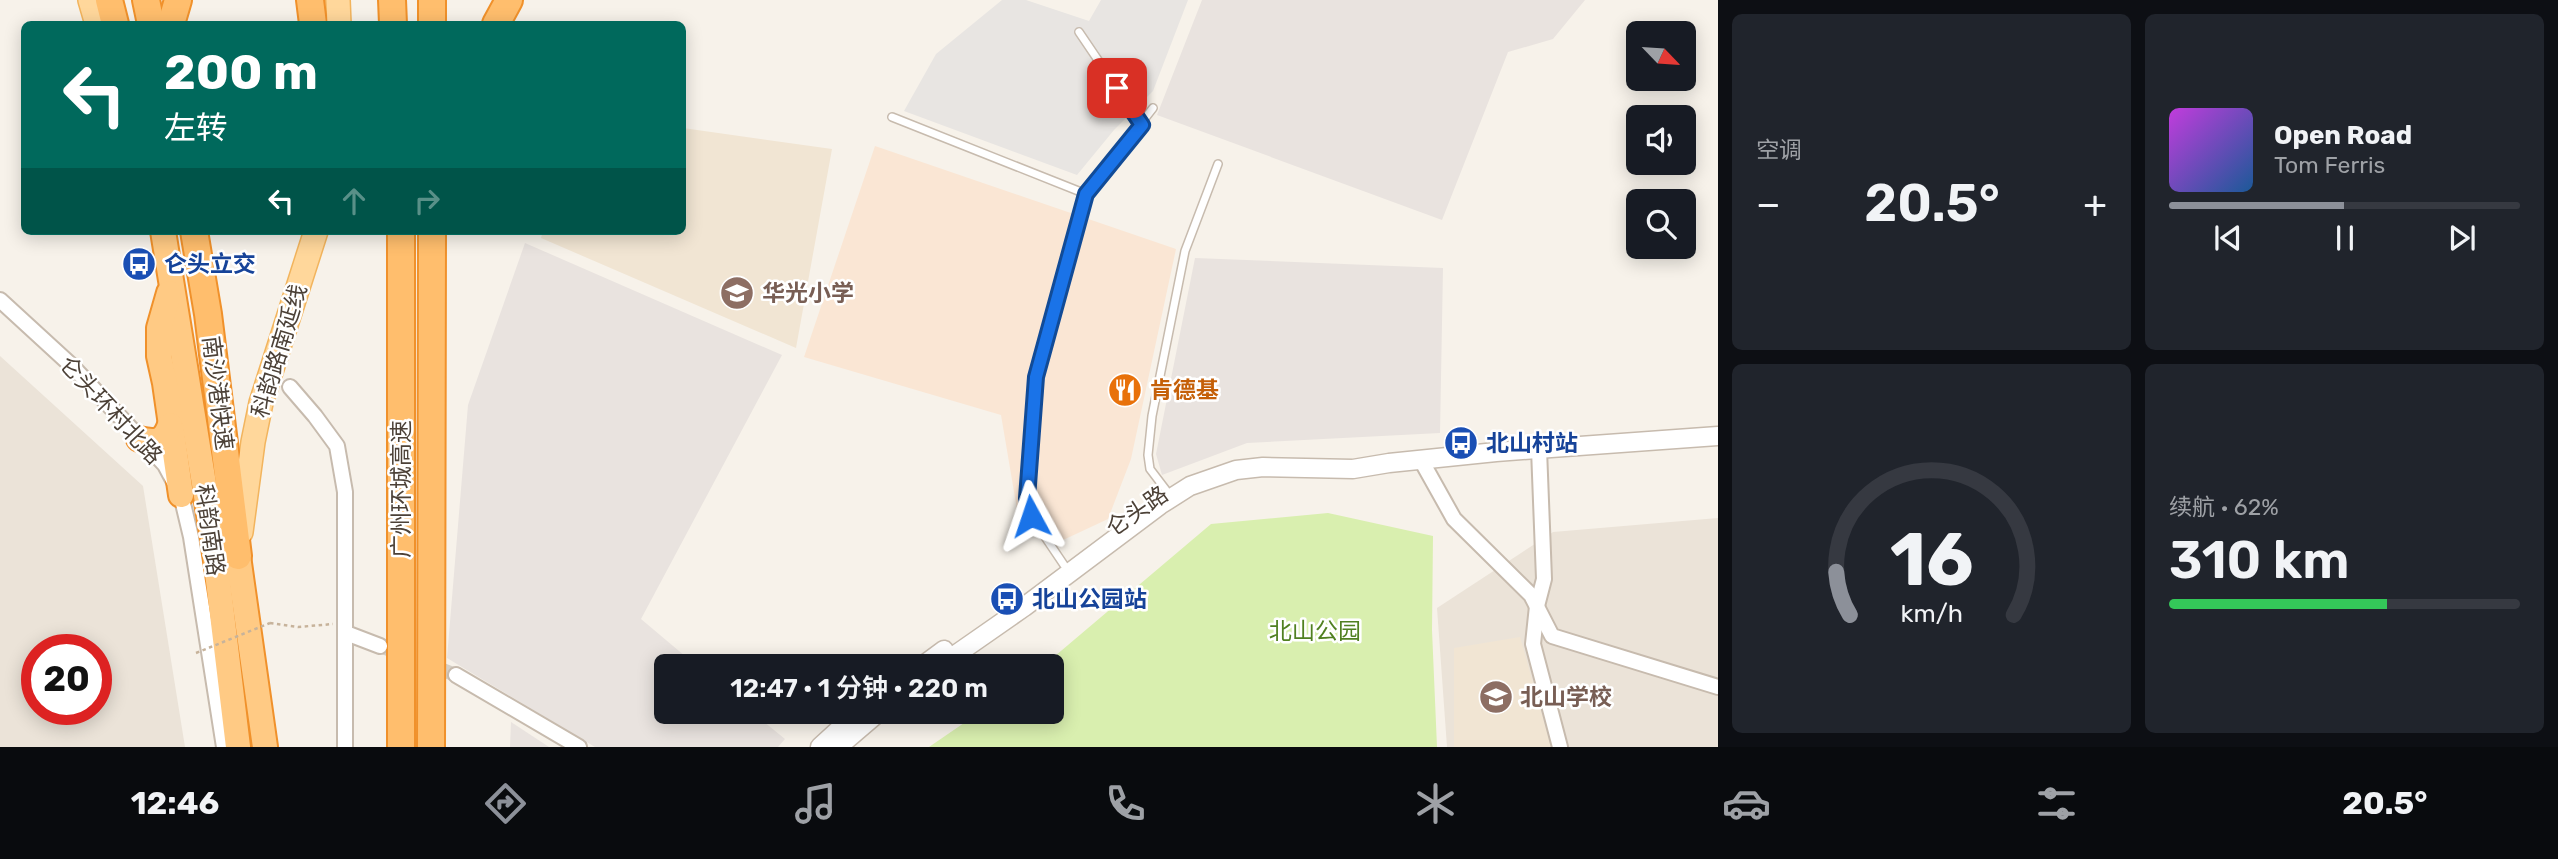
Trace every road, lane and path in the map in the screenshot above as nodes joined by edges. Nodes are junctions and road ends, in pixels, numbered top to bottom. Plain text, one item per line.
1 (90, 0) edge
2 (109, 0) edge
3 (146, 0) edge
4 (178, 0) edge
5 (310, 0) edge
6 (338, 0) edge
7 (392, 0) edge
8 (400, 0) edge
9 (432, 0) edge
10 (509, 0) edge
11 (96, 21) edge
12 (114, 21) edge
13 (151, 21) edge
14 (171, 21) edge
15 (313, 21) edge
16 (340, 21) edge
17 (393, 21) edge
18 (400, 21) edge
19 (432, 21) edge
20 (498, 21) edge
21 (1079, 32) dead end
22 (1153, 108) dead end
23 (892, 117) dead end
24 (1142, 125) junction
25 (1218, 164) dead end
26 (1086, 194) junction
27 (164, 235) edge
28 (195, 235) edge
29 (315, 235) edge
30 (401, 235) edge
31 (432, 235) edge
32 (449, 235) edge
33 (172, 286) junction
34 (0, 300) edge
35 (290, 387) dead end
36 (170, 425) junction
37 (1718, 436) edge
38 (139, 439) junction
39 (1539, 449) junction
40 (432, 452) junction
41 (1421, 460) junction
42 (1389, 463) junction
43 (1166, 489) junction
44 (181, 495) junction
45 (238, 556) junction
46 (1064, 565) junction
47 (1537, 606) junction
48 (346, 628) junction
49 (380, 646) tunnel mouth
50 (196, 653) dead end
51 (939, 654) edge
52 (956, 654) edge
53 (456, 675) tunnel mouth
54 (256, 678) junction
55 (1718, 687) edge
56 (847, 724) edge
57 (864, 724) edge
58 (224, 747) edge
59 (239, 747) edge
60 (265, 747) edge
61 (283, 747) edge
62 (345, 747) edge
63 (401, 747) edge
64 (431, 747) edge
65 (579, 747) edge
66 (820, 747) edge
67 (838, 747) edge
68 (1560, 747) edge

1 - 11 main road
2 - 12 highway
3 - 13 highway
4 - 14 highway
5 - 15 highway
6 - 16 main road
7 - 17 highway
8 - 18 highway
9 - 19 highway
10 - 20 highway
21 - 24 lane
22 - 24 lane
23 - 26 lane
24 - 26 lane
25 - 43 lane
26 - 46 lane
27 - 33 highway, 科韵南路
28 - 45 highway, 南沙港快速
29 - 45 main road, 科韵路南延线
30 - 63 highway, 广州环城高速
31 - 40 highway, 广州环城高速
32 - 40 highway
33 - 36 highway
33 - 59 highway, 科韵南路
34 - 38 street, 仑头环村北路
35 - 48 street
36 - 38 highway
36 - 44 highway
37 - 39 street, 仑头路
38 - 44 street, 仑头环村北路
39 - 41 street, 仑头路
39 - 47 street
40 - 64 highway, 广州环城高速
41 - 42 street, 仑头路
41 - 47 street
42 - 43 street, 仑头路
42 - 52 street, 仑头路
43 - 46 street, 仑头路
44 - 58 street, 仑头环村北路
45 - 54 highway, 科韵南路
46 - 51 street, 仑头路
47 - 55 street
47 - 68 street
48 - 49 street
48 - 50 path, bridge
48 - 62 street
53 - 65 street
54 - 60 highway, 科韵南路
54 - 61 highway
56 - 66 street
57 - 67 street

